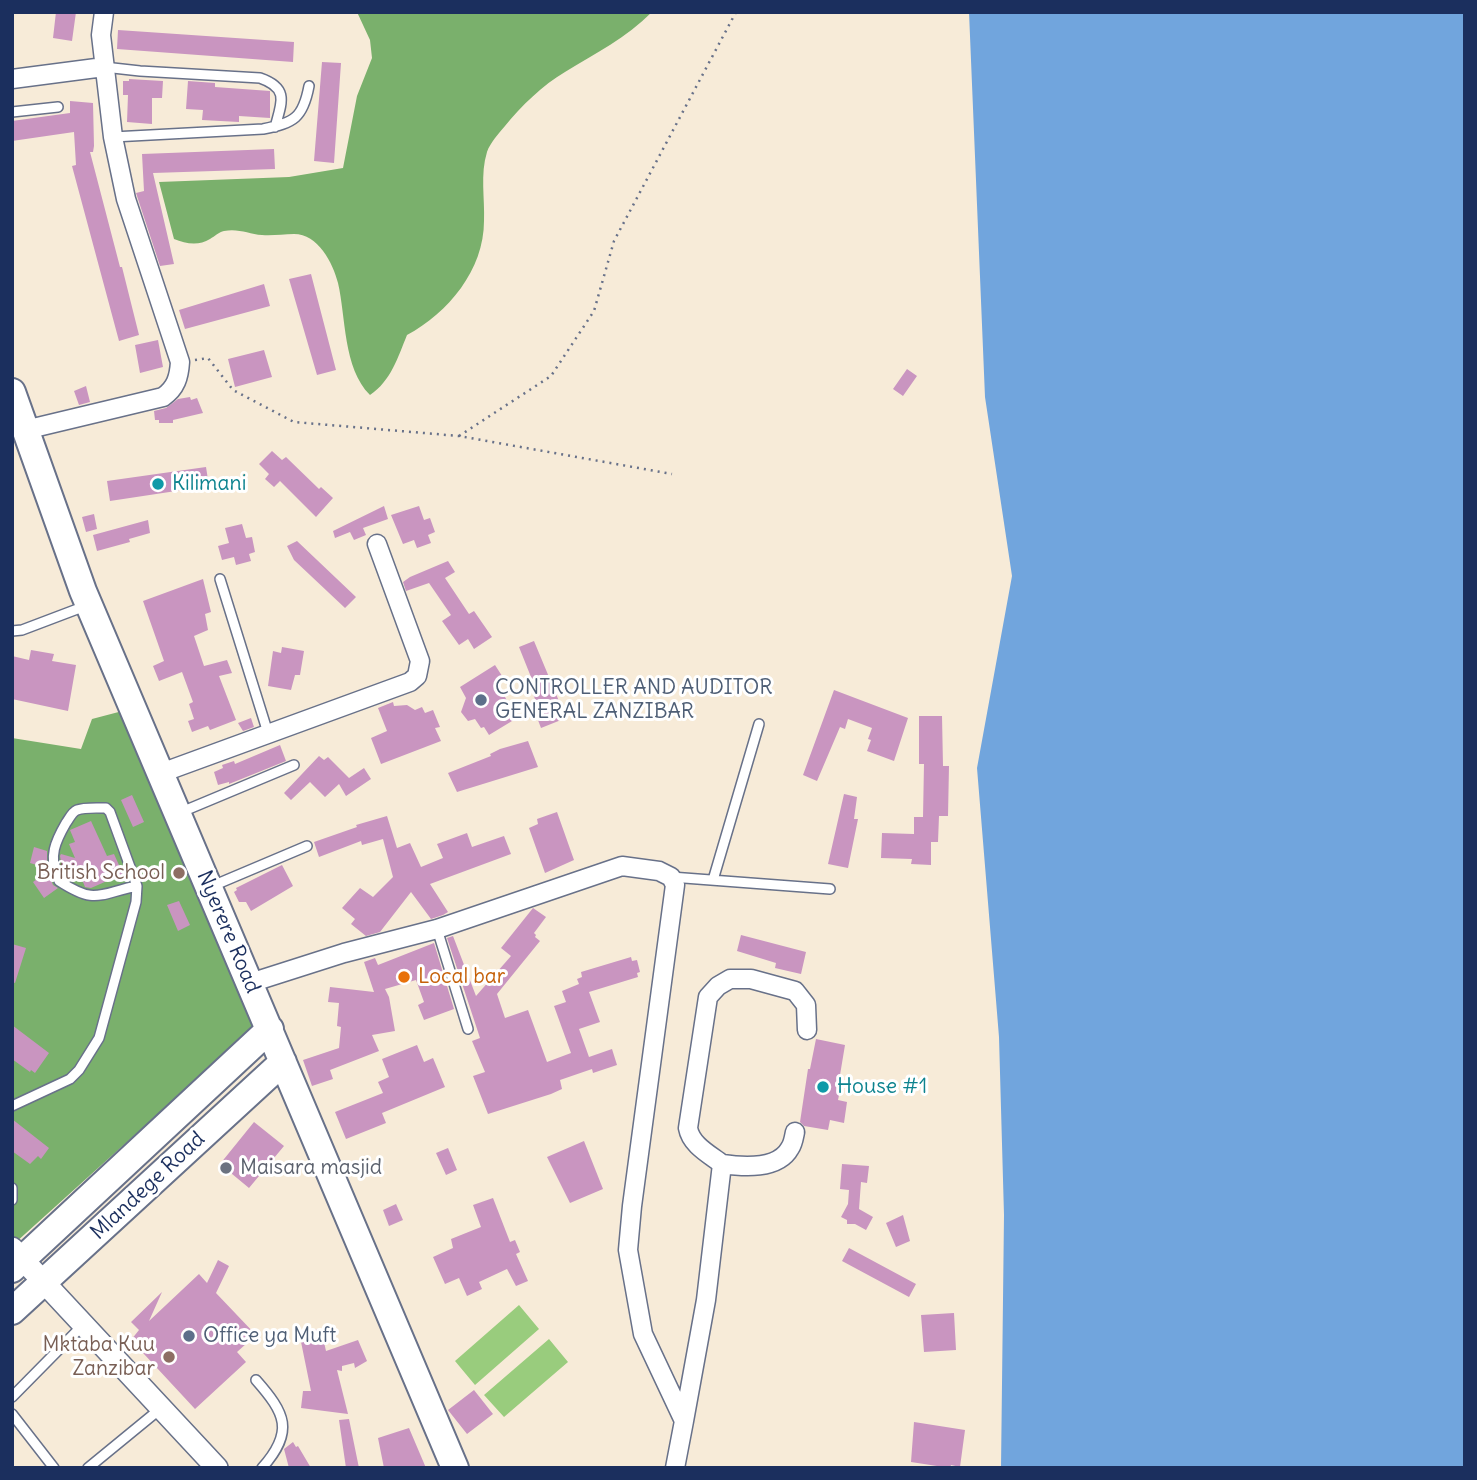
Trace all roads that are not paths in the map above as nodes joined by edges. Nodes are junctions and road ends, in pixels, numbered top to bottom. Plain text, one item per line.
1 (104, 12) edge
2 (104, 66) junction
3 (12, 79) edge
4 (309, 86) dead end
5 (58, 107) dead end
6 (12, 112) edge
7 (275, 127) junction
8 (113, 137) junction
9 (12, 392) edge
10 (25, 430) junction
11 (377, 544) dead end
12 (220, 579) dead end
13 (89, 605) junction
14 (12, 631) edge
15 (759, 724) dead end
16 (268, 733) junction
17 (294, 765) dead end
18 (161, 773) junction
19 (177, 814) junction
20 (307, 846) dead end
21 (671, 877) junction
22 (713, 880) junction
23 (137, 886) junction
24 (209, 887) junction
25 (830, 889) dead end
26 (437, 929) junction
27 (250, 983) junction
28 (270, 1029) junction
29 (468, 1029) dead end
30 (807, 1030) dead end
31 (284, 1062) junction
32 (12, 1106) edge
33 (795, 1132) dead end
34 (722, 1164) junction
35 (12, 1188) edge
36 (12, 1200) edge
37 (16, 1259) edge
38 (44, 1282) junction
39 (12, 1311) edge
40 (83, 1324) junction
41 (256, 1380) dead end
42 (12, 1397) edge
43 (161, 1408) junction
44 (12, 1413) edge
45 (684, 1421) junction
46 (54, 1468) edge
47 (88, 1468) edge
48 (217, 1468) edge
49 (262, 1468) edge
50 (455, 1468) edge
51 (675, 1468) edge

1 - 2 street
2 - 3 street
2 - 7 lane
2 - 8 street
4 - 7 lane
5 - 6 lane
7 - 8 lane
8 - 10 street
9 - 10 main road, Nyerere Road
10 - 13 main road, Nyerere Road
11 - 16 street
12 - 16 lane
13 - 14 lane
13 - 18 main road, Nyerere Road
15 - 22 lane
16 - 18 street
17 - 19 lane
18 - 19 main road, Nyerere Road
19 - 24 main road, Nyerere Road
20 - 24 lane
21 - 22 lane
21 - 26 street
21 - 45 street
22 - 25 lane
23 - 23 lane
23 - 32 lane
24 - 27 main road, Nyerere Road
26 - 27 street
26 - 29 lane
27 - 28 main road, Nyerere Road
28 - 31 main road, Nyerere Road
28 - 37 main road, Mlandege Road
30 - 34 street
31 - 38 main road, Mlandege Road
31 - 50 main road, Nyerere Road
33 - 34 street
34 - 45 street
35 - 36 lane
37 - 38 street
38 - 39 main road, Mlandege Road
38 - 40 street
40 - 42 lane
40 - 43 street
41 - 49 lane
43 - 47 lane
43 - 48 street
44 - 46 lane
45 - 51 street

